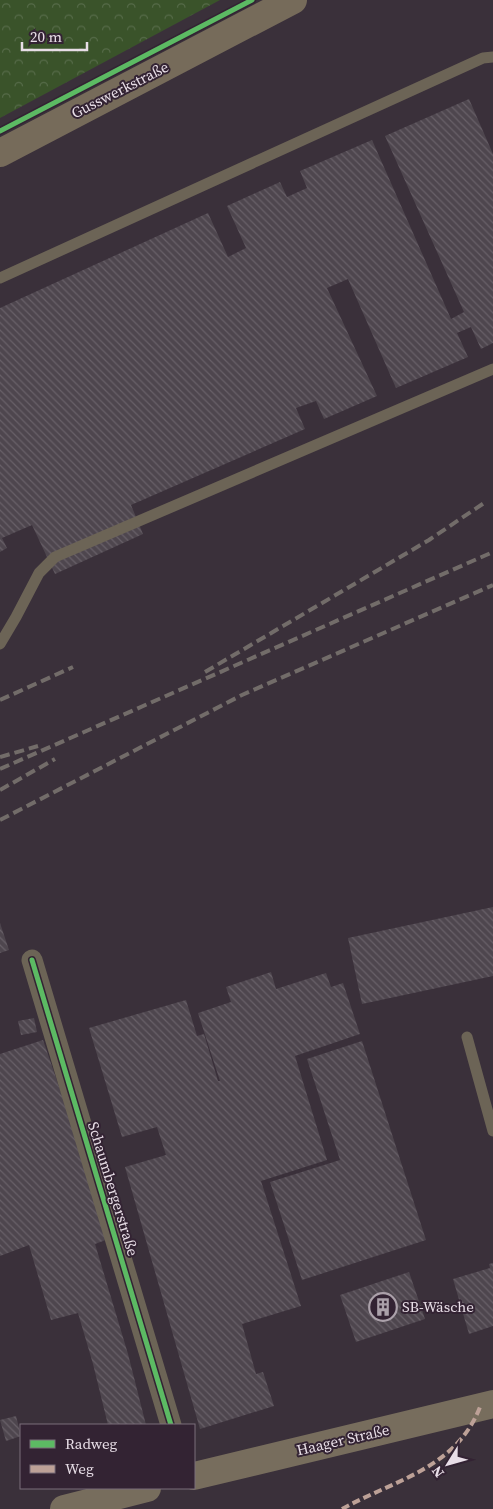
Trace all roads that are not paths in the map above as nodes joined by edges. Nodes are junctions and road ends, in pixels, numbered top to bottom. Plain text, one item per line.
1 (293, 0) edge
2 (493, 57) edge
3 (0, 153) edge
4 (0, 278) edge
5 (493, 369) edge
6 (0, 644) edge
7 (32, 960) dead end
8 (467, 1037) dead end
9 (493, 1131) edge
10 (493, 1404) edge
11 (170, 1424) edge
12 (195, 1476) edge
13 (143, 1489) edge
14 (64, 1509) edge

1 - 3 main road, Gusswerkstraße
2 - 4 lane
5 - 6 lane
7 - 11 street, Schaumbergerstraße
8 - 9 lane
10 - 12 main road, Haager Straße
13 - 14 main road

